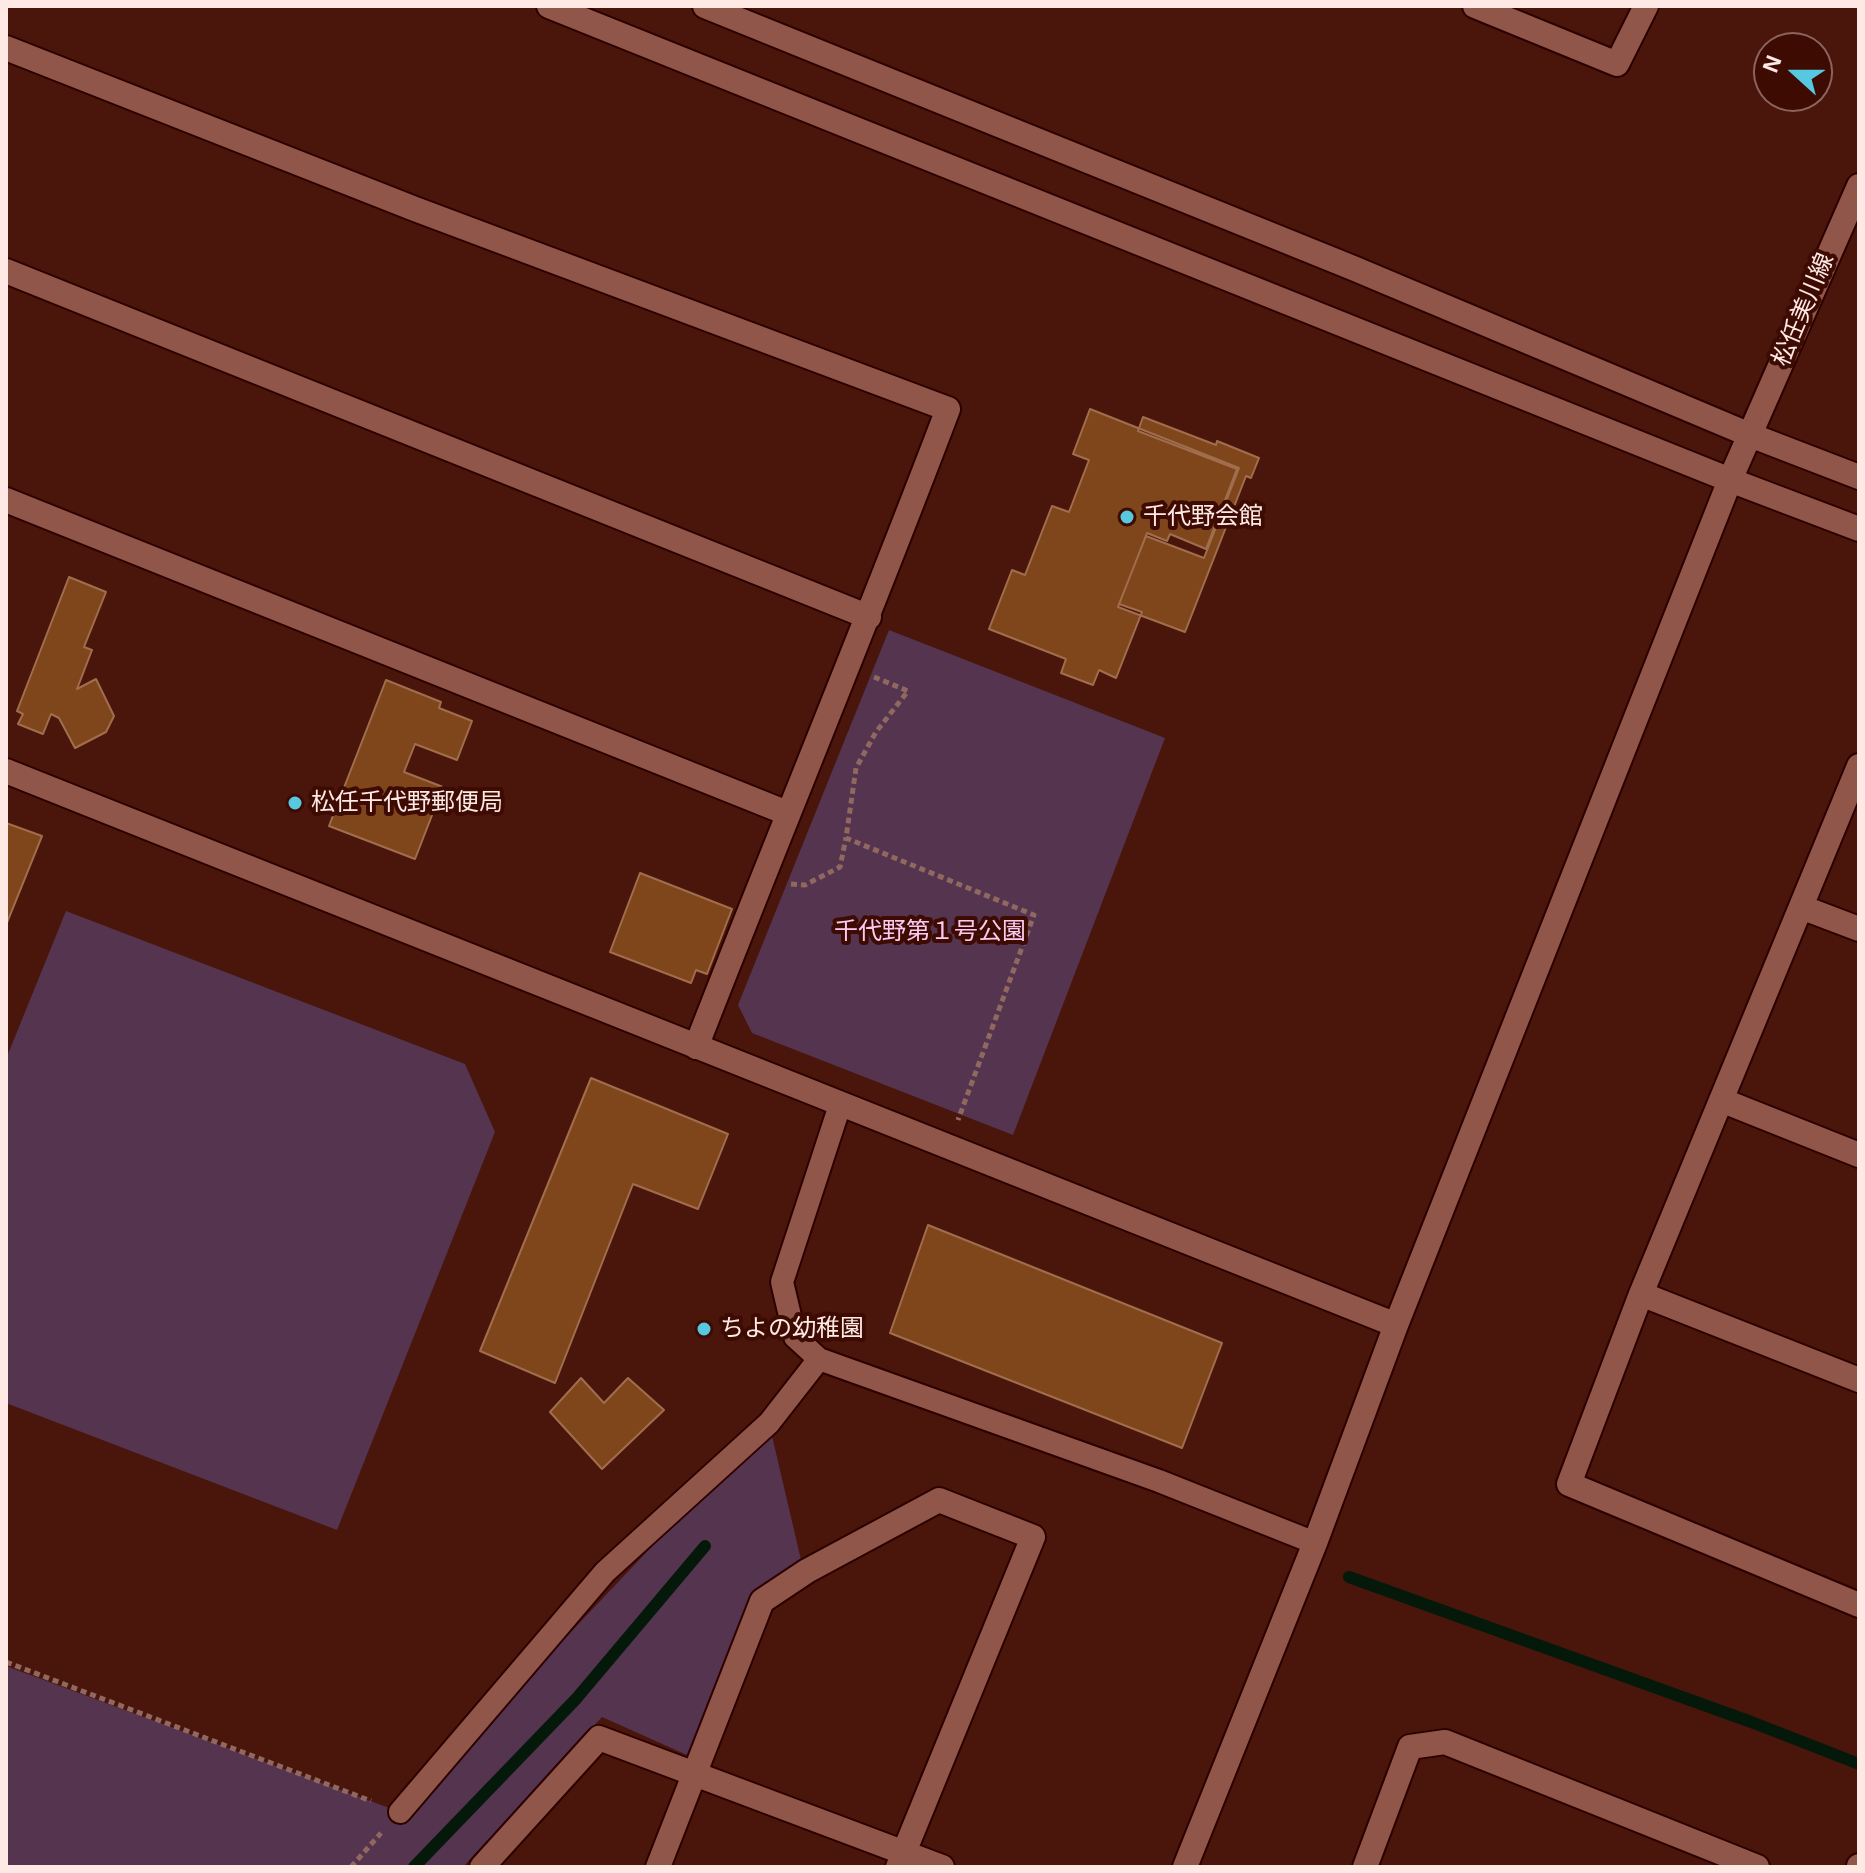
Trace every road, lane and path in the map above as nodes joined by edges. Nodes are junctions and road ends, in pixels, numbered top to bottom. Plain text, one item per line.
1 (549, 6) edge
2 (705, 6) edge
3 (1475, 6) edge
4 (1646, 6) edge
5 (6, 48) edge
6 (1859, 186) edge
7 (6, 271) edge
8 (1750, 435) junction
9 (1859, 477) edge
10 (1730, 480) junction
11 (6, 500) edge
12 (1859, 529) edge
13 (869, 617) junction
14 (849, 666) junction
15 (1859, 766) edge
16 (6, 771) edge
17 (787, 813) junction
18 (846, 838) junction
19 (760, 881) junction
20 (1801, 907) junction
21 (1859, 929) edge
22 (696, 1047) junction
23 (1721, 1100) junction
24 (840, 1105) junction
25 (948, 1147) junction
26 (1859, 1155) edge
27 (1641, 1294) junction
28 (1396, 1325) junction
29 (819, 1359) junction
30 (1859, 1380) edge
31 (1315, 1543) junction
32 (1859, 1605) edge
33 (6, 1662) edge
34 (694, 1775) junction
35 (400, 1812) junction
36 (901, 1860) edge
37 (351, 1867) edge
38 (482, 1867) edge
39 (658, 1867) edge
40 (942, 1867) edge
41 (1185, 1867) edge
42 (1365, 1867) edge
43 (1757, 1867) edge

1 - 10 street
2 - 8 street
3 - 4 street
5 - 13 street
6 - 8 street, 松任美川線
7 - 13 street
8 - 9 street
8 - 10 street, 松任美川線
10 - 12 street
10 - 28 street, 松任美川線
11 - 17 street
13 - 14 street
14 - 17 street
14 - 18 path
15 - 20 street
16 - 22 street
17 - 19 street
18 - 19 path
18 - 25 path
19 - 22 street
20 - 21 street
20 - 23 street
22 - 24 street
23 - 26 street
23 - 27 street
24 - 25 street
24 - 29 lane
25 - 28 street
27 - 30 street
27 - 32 street
28 - 31 street, 松任美川線
29 - 31 lane
29 - 35 lane
31 - 41 street, 松任美川線
33 - 35 path
34 - 36 street
34 - 36 street
34 - 38 street
34 - 39 street
35 - 37 path
36 - 40 street
42 - 43 street

